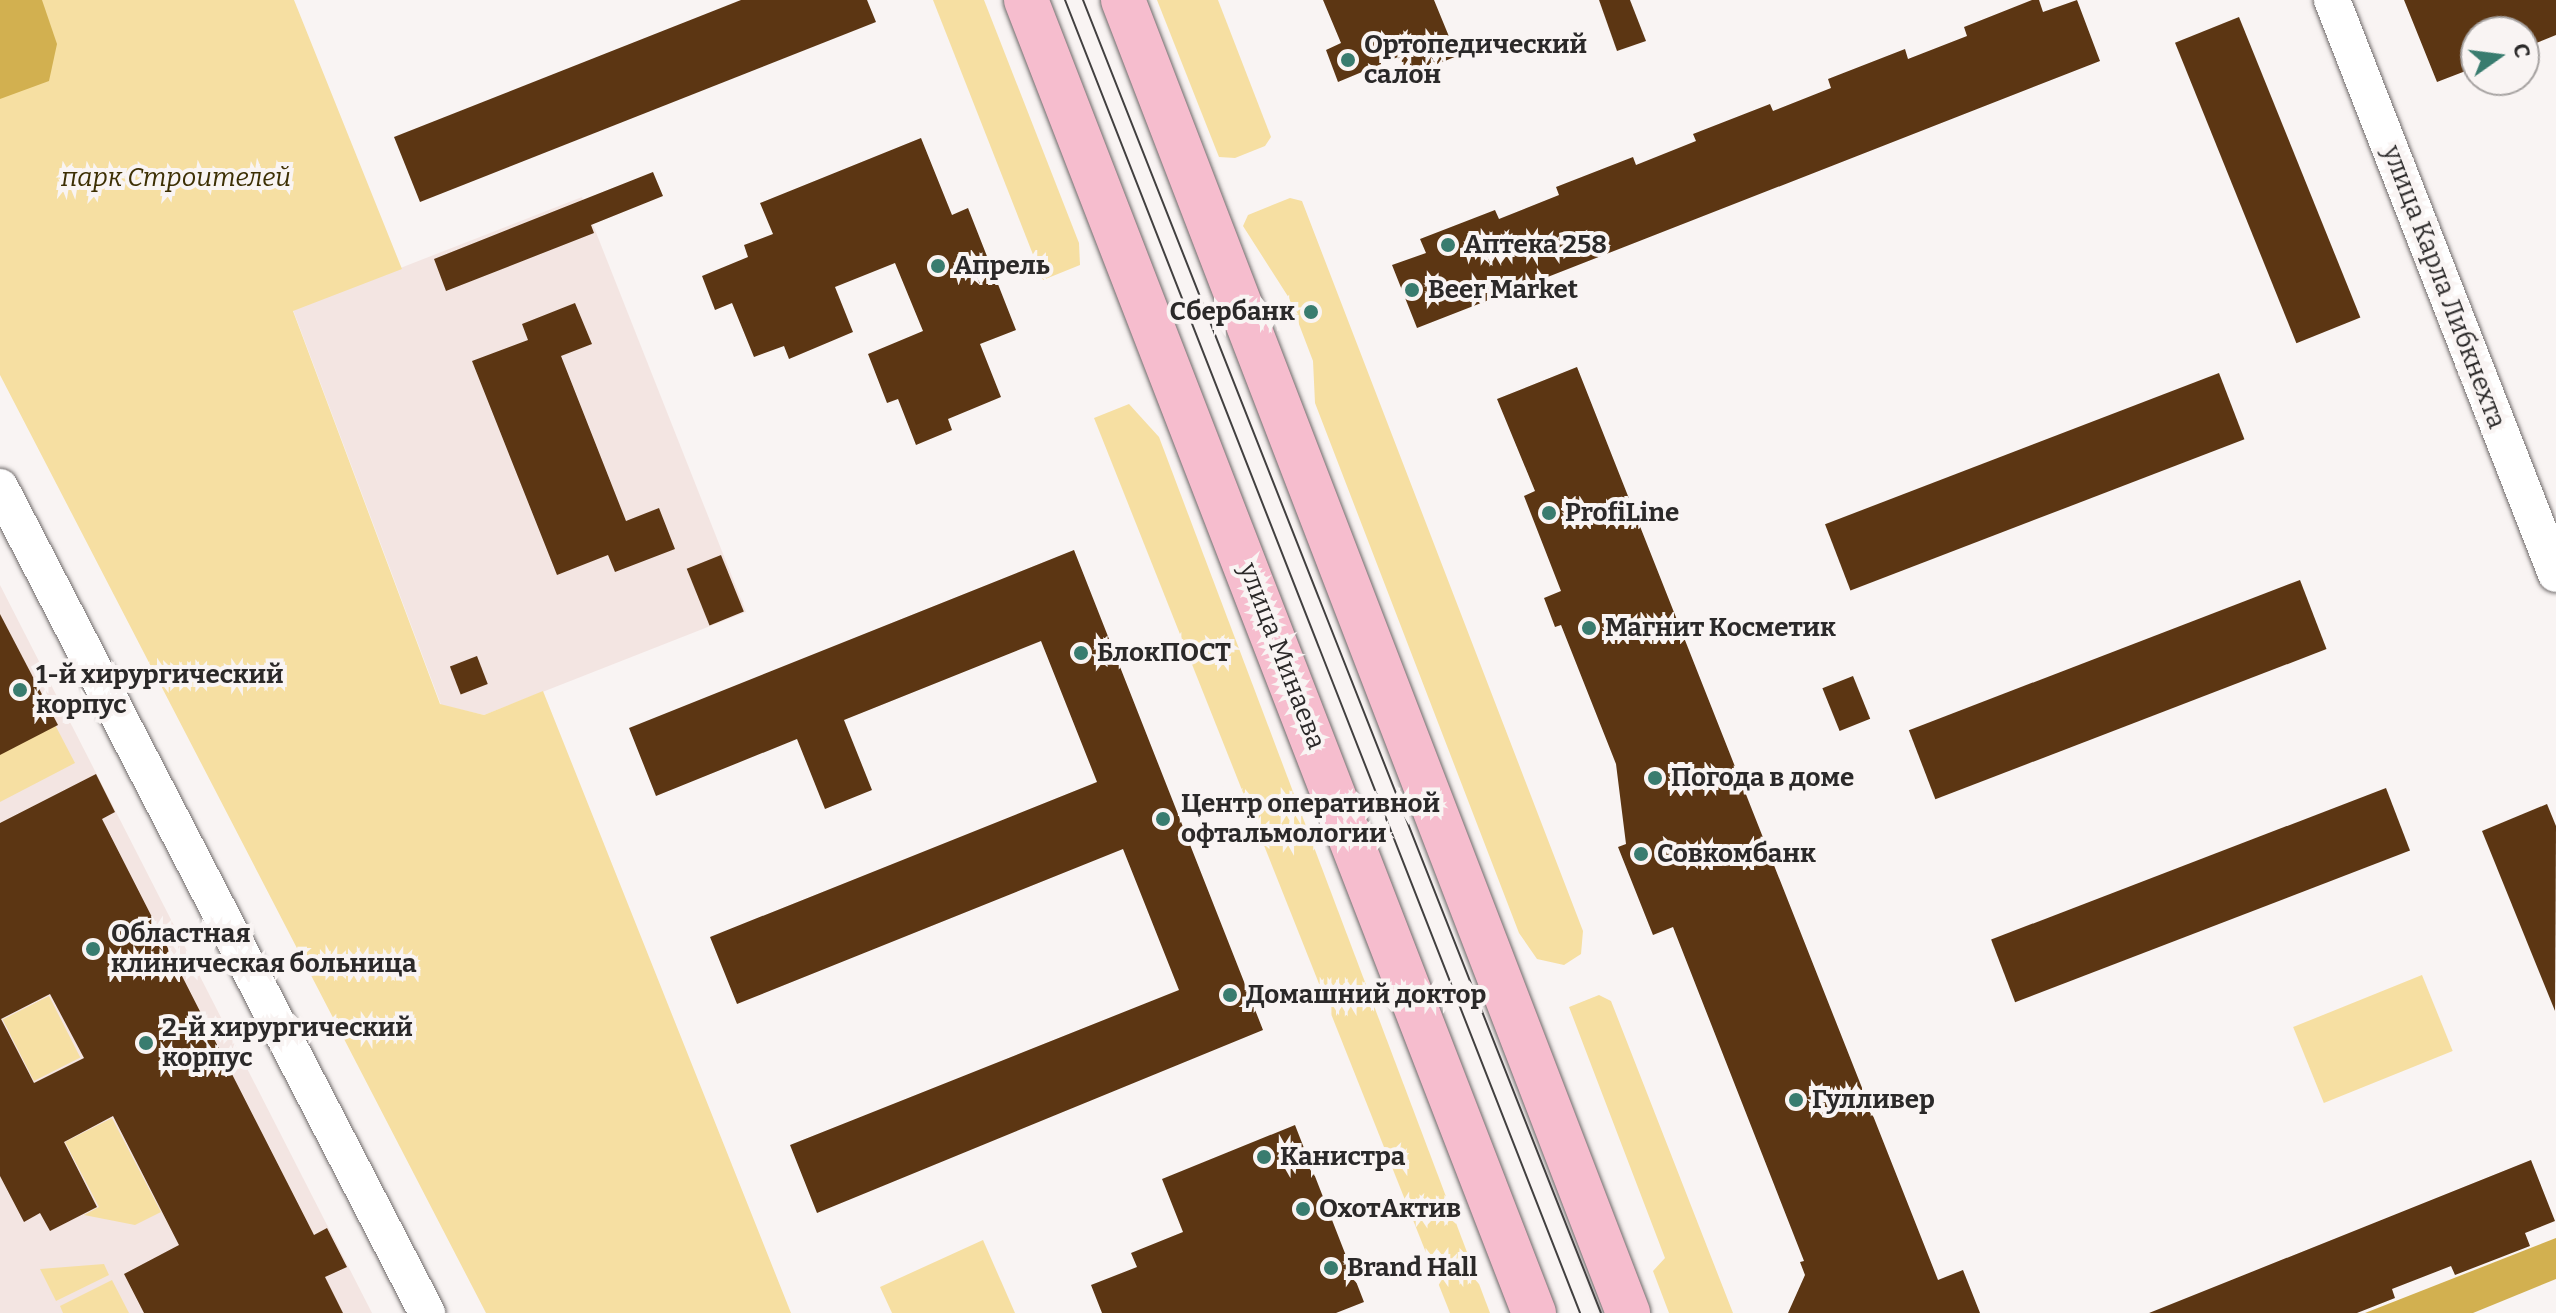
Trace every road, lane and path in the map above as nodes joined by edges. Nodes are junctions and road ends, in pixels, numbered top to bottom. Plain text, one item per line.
1 (1026, 0) edge
2 (1123, 0) edge
3 (2332, 0) edge
4 (0, 487) edge
5 (2556, 574) edge
6 (427, 1313) edge
7 (1534, 1313) edge
8 (1628, 1313) edge

1 - 7 main road, улица Минаева
2 - 8 main road
3 - 5 street, улица Карла Либкнехта
4 - 6 street

